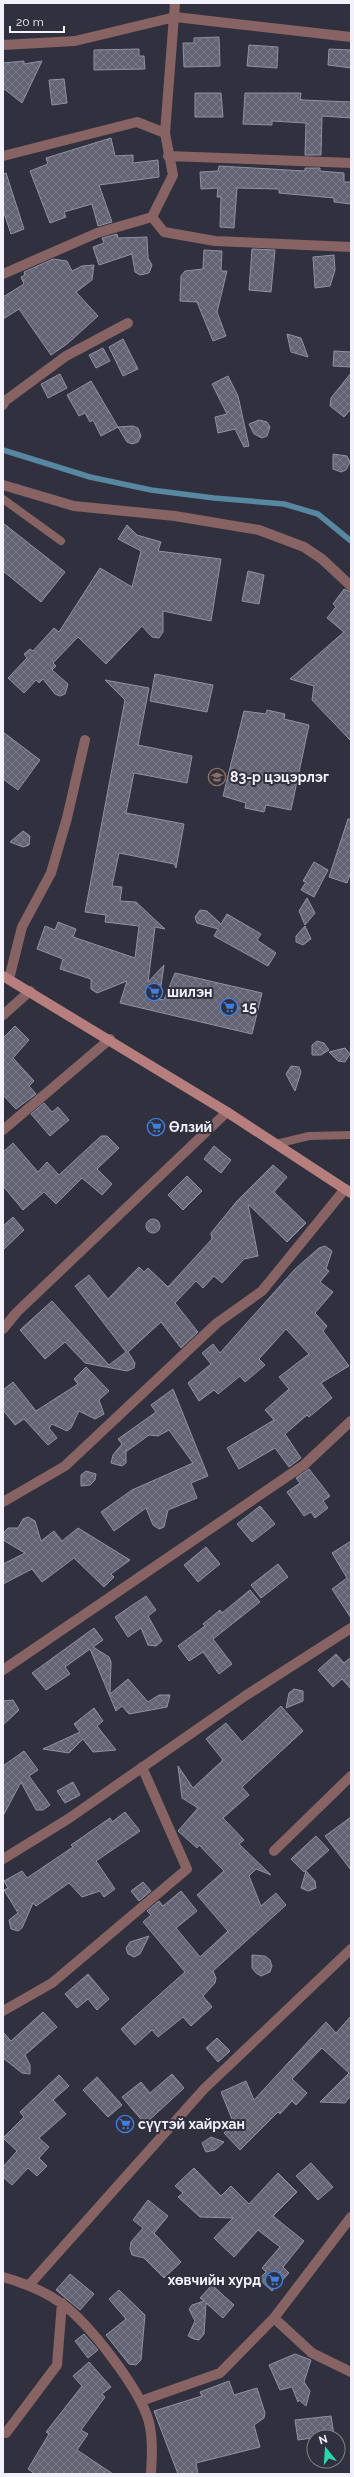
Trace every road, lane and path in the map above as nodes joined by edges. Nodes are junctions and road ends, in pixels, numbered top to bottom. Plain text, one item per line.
1 (176, 3) edge
2 (175, 17) junction
3 (351, 37) edge
4 (3, 44) edge
5 (165, 132) junction
6 (3, 156) edge
7 (168, 156) junction
8 (351, 163) edge
9 (152, 216) junction
10 (351, 247) edge
11 (3, 274) edge
12 (128, 323) dead end
13 (3, 405) edge
14 (3, 485) edge
15 (3, 499) edge
16 (61, 541) dead end
17 (351, 586) edge
18 (85, 740) dead end
19 (6, 977) edge
20 (30, 991) junction
21 (3, 1014) edge
22 (110, 1039) junction
23 (227, 1112) junction
24 (3, 1130) edge
25 (351, 1135) edge
26 (276, 1144) junction
27 (348, 1191) edge
28 (3, 1329) edge
29 (351, 1421) edge
30 (3, 1502) edge
31 (351, 1628) edge
32 (3, 1670) edge
33 (142, 1767) junction
34 (351, 1776) edge
35 (274, 1851) dead end
36 (3, 1859) edge
37 (351, 1949) edge
38 (3, 2011) edge
39 (351, 2217) edge
40 (3, 2277) edge
41 (30, 2284) junction
42 (62, 2303) junction
43 (274, 2318) junction
44 (351, 2372) edge
45 (141, 2402) junction
46 (6, 2433) dead end
47 (151, 2474) edge

1 - 2 street
2 - 3 street
2 - 4 street
2 - 5 street
5 - 6 street
5 - 7 street
7 - 8 street
7 - 9 street
9 - 10 street
9 - 11 street
12 - 13 street
14 - 17 street
15 - 16 lane
18 - 19 street
19 - 20 main road
20 - 21 street
20 - 22 main road
22 - 23 main road
22 - 24 street
23 - 26 main road
23 - 28 street
25 - 26 lane
26 - 27 main road
27 - 30 street
29 - 32 street
31 - 33 street
33 - 36 street
33 - 38 street
34 - 35 street
37 - 41 street
39 - 43 street
40 - 41 street
41 - 42 street
42 - 45 street
42 - 46 street
43 - 44 street
43 - 45 street
45 - 47 street

